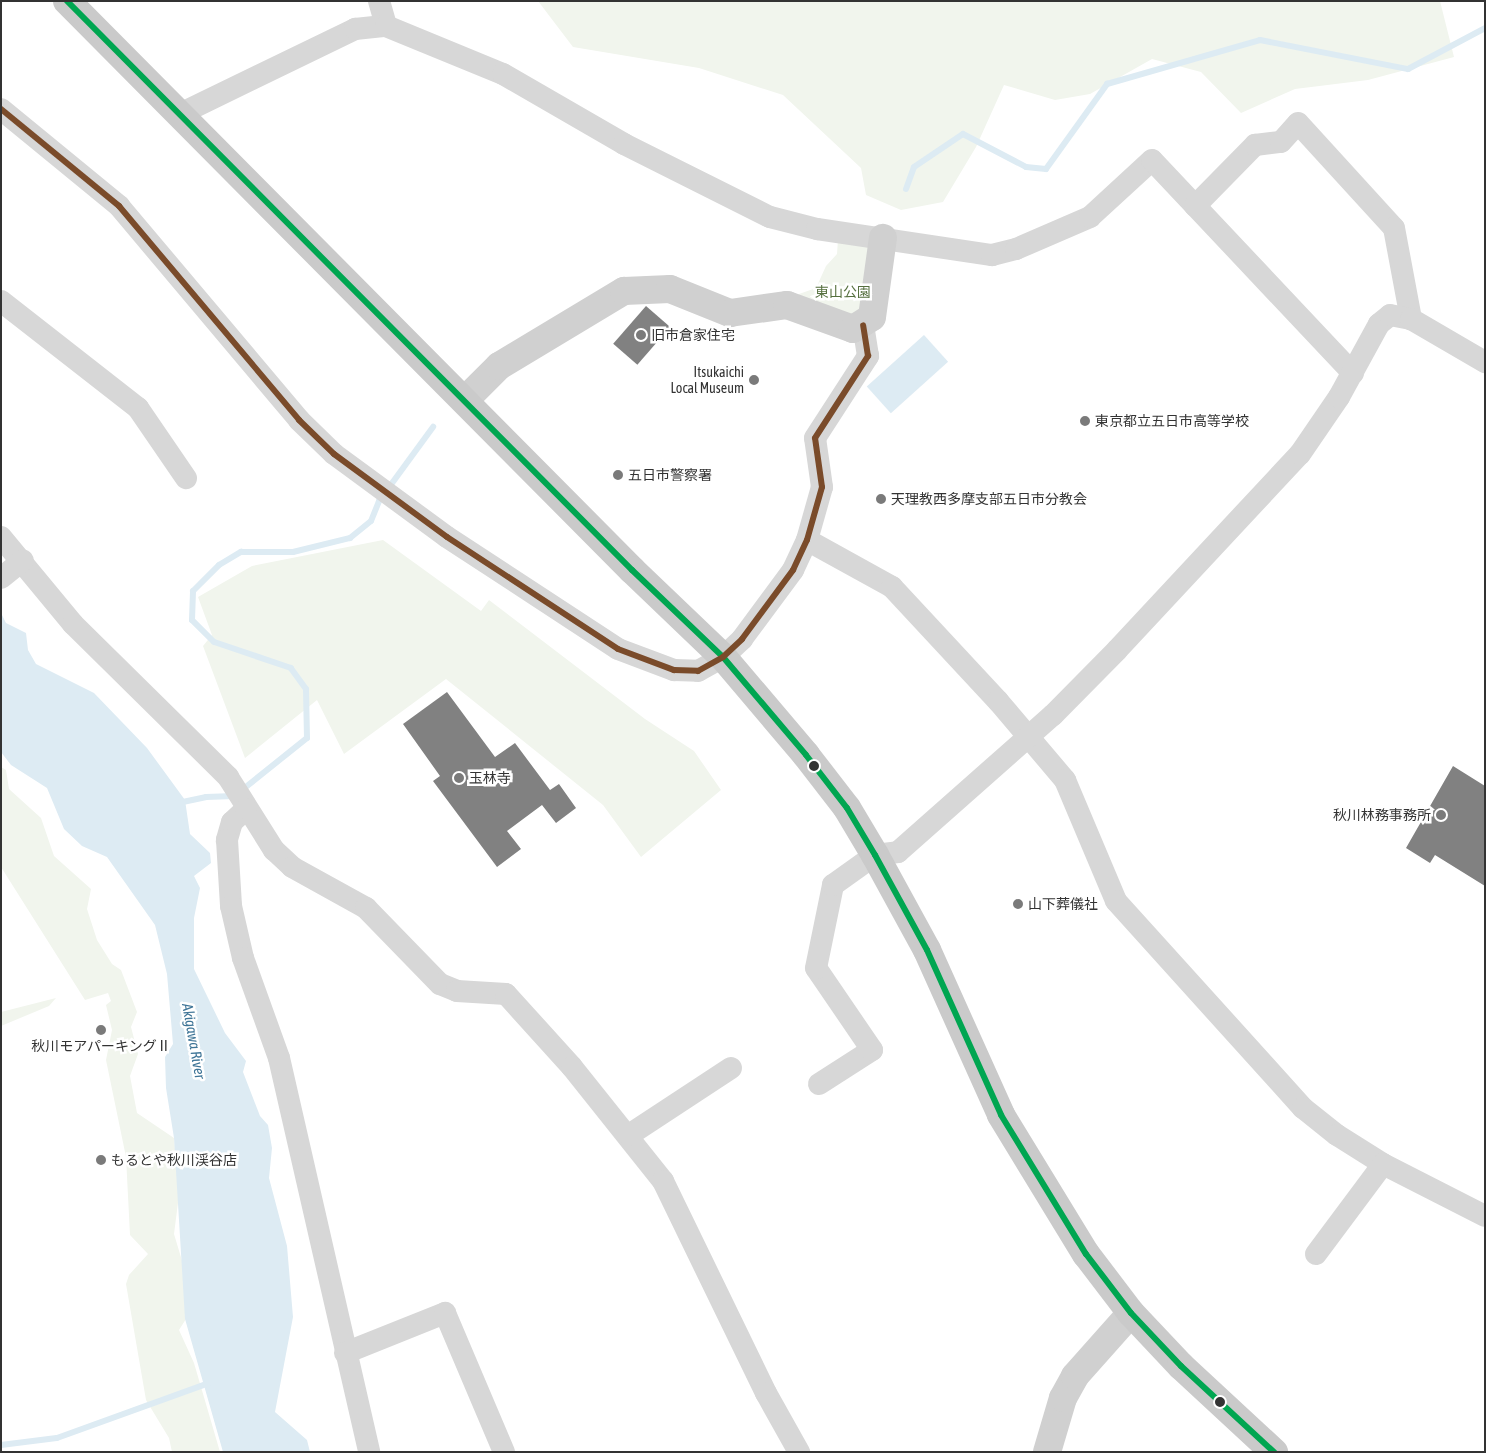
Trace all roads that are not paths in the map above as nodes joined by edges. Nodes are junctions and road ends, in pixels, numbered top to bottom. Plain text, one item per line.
1 (67, 1) edge
2 (379, 1) edge
3 (386, 26) junction
4 (1, 109) edge
5 (180, 114) junction
6 (1195, 206) junction
7 (883, 238) junction
8 (1, 301) edge
9 (1411, 319) junction
10 (863, 325) junction
11 (1485, 362) edge
12 (1352, 372) junction
13 (465, 400) junction
14 (186, 478) dead end
15 (1, 537) edge
16 (807, 540) junction
17 (13, 569) edge
18 (723, 657) junction
19 (1028, 737) junction
20 (246, 808) junction
21 (875, 854) junction
22 (731, 1068) dead end
23 (819, 1084) dead end
24 (630, 1135) junction
25 (1383, 1164) junction
26 (1485, 1216) edge
27 (1316, 1254) dead end
28 (1131, 1313) junction
29 (346, 1353) junction
30 (1057, 1416) junction
31 (369, 1452) edge
32 (504, 1452) edge
33 (799, 1452) edge
34 (1047, 1452) edge
35 (1062, 1452) edge
36 (1274, 1452) edge

1 - 5 main road
2 - 3 street
3 - 5 street
3 - 7 street
4 - 18 street
5 - 13 main road
6 - 7 street
6 - 9 street
6 - 12 street
7 - 10 street
8 - 14 street
9 - 11 street
9 - 12 street
10 - 13 street
10 - 16 street
12 - 19 street
13 - 18 main road
15 - 17 street
16 - 18 street
16 - 19 street
17 - 20 street
18 - 21 main road
19 - 21 street
19 - 25 street
20 - 24 street
20 - 29 street
21 - 23 street
21 - 28 main road
22 - 24 street
24 - 33 street
25 - 26 street
25 - 27 street
28 - 30 street
28 - 36 main road
29 - 31 street
29 - 32 street
30 - 34 street
30 - 35 street

